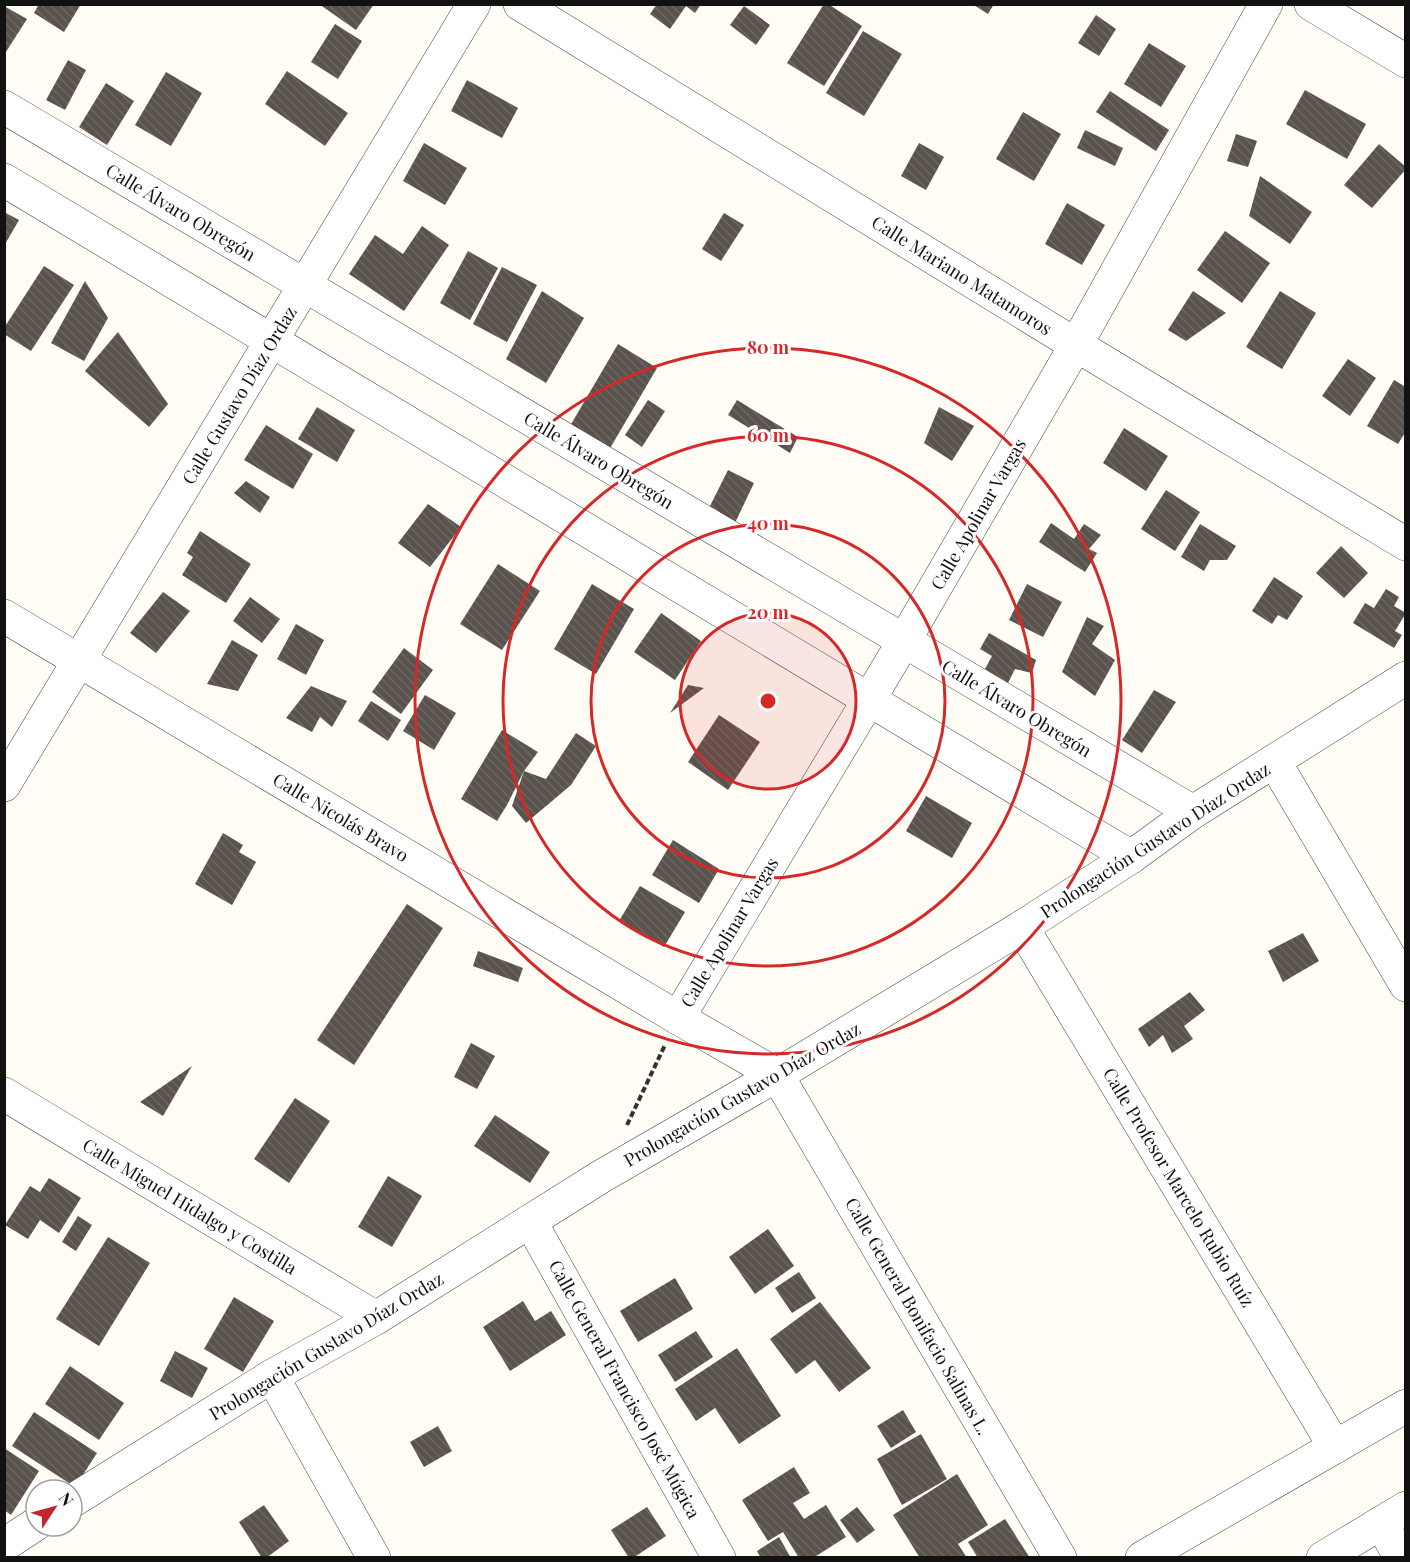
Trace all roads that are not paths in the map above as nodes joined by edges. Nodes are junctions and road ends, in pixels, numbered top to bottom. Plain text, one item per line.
1 (474, 4) edge
2 (520, 4) edge
3 (1266, 4) edge
4 (1311, 4) edge
5 (1406, 61) edge
6 (4, 107) edge
7 (4, 180) edge
8 (305, 285) junction
9 (272, 341) junction
10 (1076, 345) junction
11 (1406, 544) edge
12 (4, 616) edge
13 (904, 641) junction
14 (79, 660) junction
15 (1406, 678) edge
16 (869, 699) junction
17 (1274, 761) junction
18 (4, 785) edge
19 (1193, 812) junction
20 (1131, 857) junction
21 (1022, 927) junction
22 (1406, 985) edge
23 (678, 1017) junction
24 (777, 1075) junction
25 (4, 1094) edge
26 (530, 1221) junction
27 (376, 1318) junction
28 (272, 1376) junction
29 (1406, 1406) edge
30 (1335, 1447) junction
31 (84, 1494) edge
32 (1393, 1515) edge
33 (374, 1557) edge
34 (719, 1557) edge
35 (1060, 1557) edge
36 (1142, 1557) edge
37 (1323, 1557) edge
38 (1401, 1557) edge

1 - 8 street, Calle Gustavo Díaz Ordaz
2 - 10 street, Calle Mariano Matamoros
3 - 10 street, Calle Apolinar Vargas
4 - 5 street
6 - 8 street, Calle Álvaro Obregón
7 - 9 street
8 - 9 street, Calle Gustavo Díaz Ordaz
8 - 13 street, Calle Álvaro Obregón
9 - 14 street, Calle Gustavo Díaz Ordaz
9 - 16 street
10 - 11 street, Calle Mariano Matamoros
10 - 13 street, Calle Apolinar Vargas
12 - 14 street, Calle Nicolás Bravo
13 - 16 street, Calle Apolinar Vargas
13 - 19 street, Calle Álvaro Obregón
14 - 18 street, Calle Gustavo Díaz Ordaz
14 - 23 street, Calle Nicolás Bravo
15 - 17 street, Prolongación Gustavo Díaz Ordaz
16 - 20 street
16 - 23 street, Calle Apolinar Vargas
17 - 19 street, Prolongación Gustavo Díaz Ordaz
17 - 22 street
19 - 20 street, Prolongación Gustavo Díaz Ordaz
20 - 21 street, Prolongación Gustavo Díaz Ordaz
21 - 24 street, Prolongación Gustavo Díaz Ordaz
21 - 30 street, Calle Profesor Marcelo Rubio Ruíz
23 - 24 street, Calle Nicolás Bravo
24 - 26 street, Prolongación Gustavo Díaz Ordaz
24 - 35 street, Calle General Bonifacio Salinas L.
25 - 27 street, Calle Miguel Hidalgo y Costilla
26 - 27 street, Prolongación Gustavo Díaz Ordaz
26 - 34 street, Calle General Francisco José Múgica
27 - 28 street, Prolongación Gustavo Díaz Ordaz
28 - 31 street, Prolongación Gustavo Díaz Ordaz
28 - 33 street
29 - 30 street
30 - 36 street
32 - 37 street
32 - 38 street

